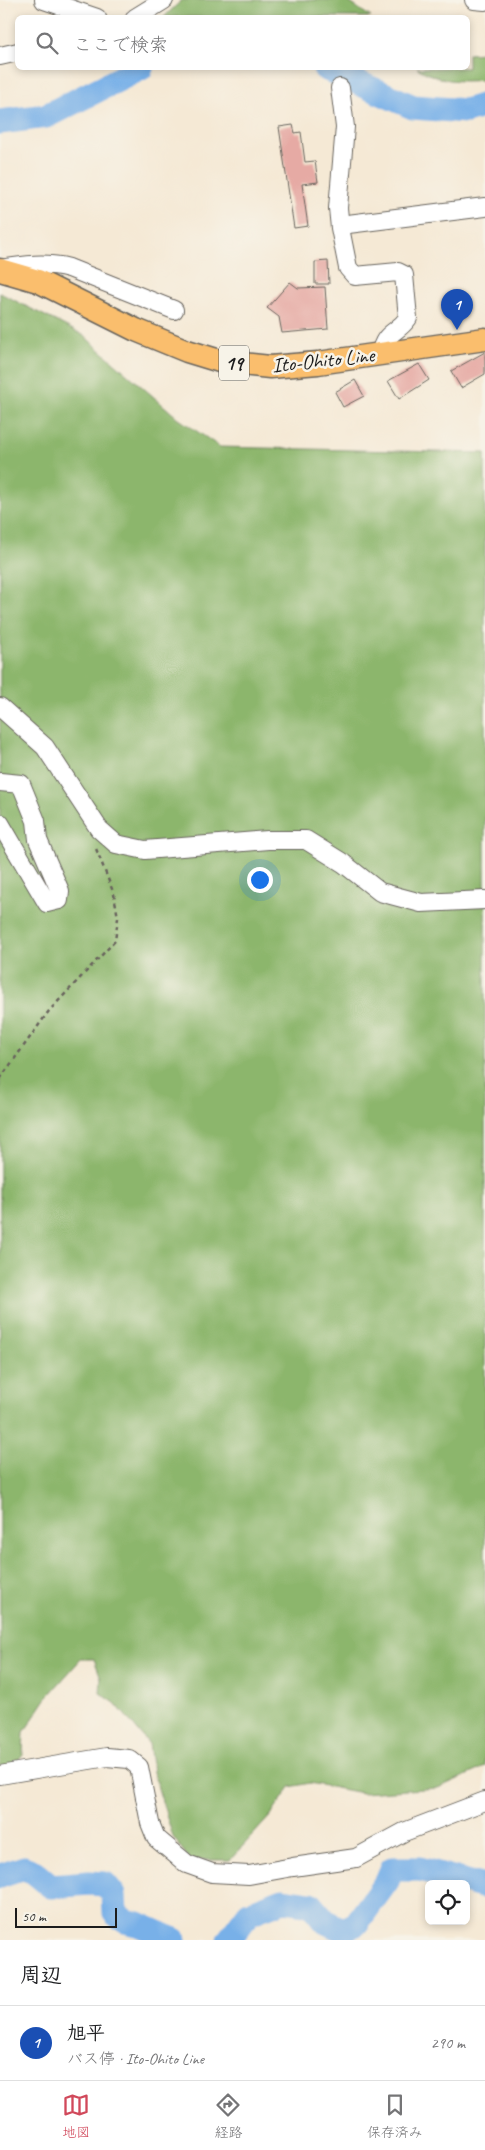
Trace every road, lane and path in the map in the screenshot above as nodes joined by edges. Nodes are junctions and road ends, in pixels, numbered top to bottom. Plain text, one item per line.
1 (44, 0) edge
2 (164, 0) edge
3 (474, 0) edge
4 (485, 2) edge
5 (88, 15) edge
6 (140, 15) edge
7 (15, 53) edge
8 (0, 56) edge
9 (340, 88) dead end
10 (485, 207) edge
11 (340, 225) junction
12 (0, 269) edge
13 (174, 310) dead end
14 (485, 339) edge
15 (380, 355) junction
16 (0, 707) edge
17 (0, 782) edge
18 (0, 823) edge
19 (99, 829) junction
20 (485, 900) edge
21 (0, 1079) edge
22 (0, 1775) edge
23 (485, 1801) edge

1 - 5 street
2 - 6 street
3 - 4 street
7 - 8 street
9 - 11 street
10 - 11 street
11 - 15 street
12 - 13 street
12 - 15 main road, Ito-Ohito Line / 19
14 - 15 main road, Ito-Ohito Line / 19
16 - 19 street
17 - 18 street
19 - 20 street
19 - 21 path
22 - 23 street

